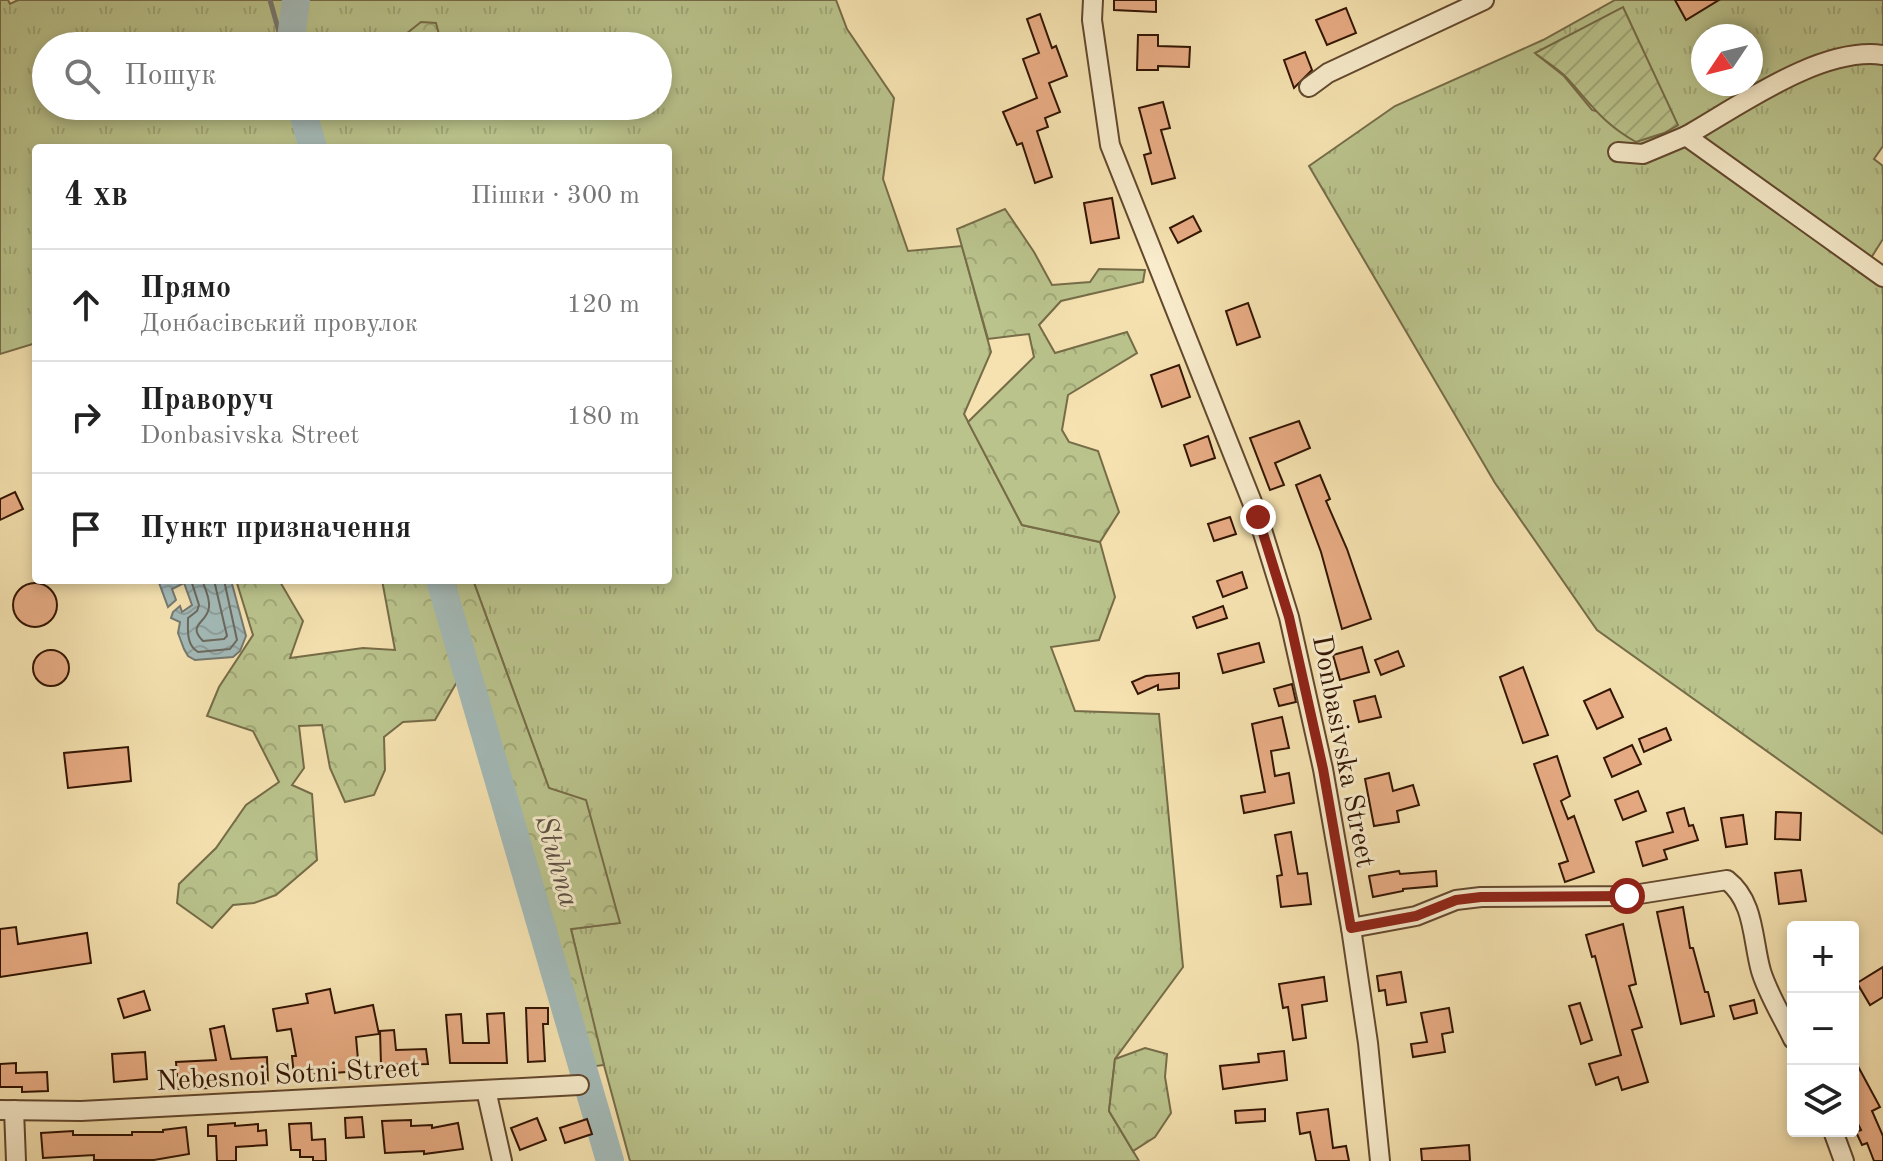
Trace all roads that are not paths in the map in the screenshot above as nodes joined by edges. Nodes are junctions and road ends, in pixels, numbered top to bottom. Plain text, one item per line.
1 (1093, 0) edge
2 (1484, 0) edge
3 (1449, 6) edge
4 (1883, 55) edge
5 (1309, 87) dead end
6 (1686, 136) junction
7 (1618, 152) dead end
8 (1883, 277) edge
9 (1351, 928) junction
10 (1787, 1026) edge
11 (579, 1085) dead end
12 (486, 1090) junction
13 (7, 1110) edge
14 (1835, 1137) edge
15 (16, 1161) edge
16 (502, 1161) edge
17 (1380, 1161) edge
18 (1844, 1161) edge

1 - 9 street, Donbasivska Street
2 - 3 street
3 - 5 street
4 - 6 street
6 - 7 street
6 - 8 street
9 - 10 street
9 - 17 street, Donbasivska Street
11 - 12 street, Nebesnoi Sotni Street
12 - 13 street, Nebesnoi Sotni Street
12 - 16 street
13 - 15 street
14 - 18 street

